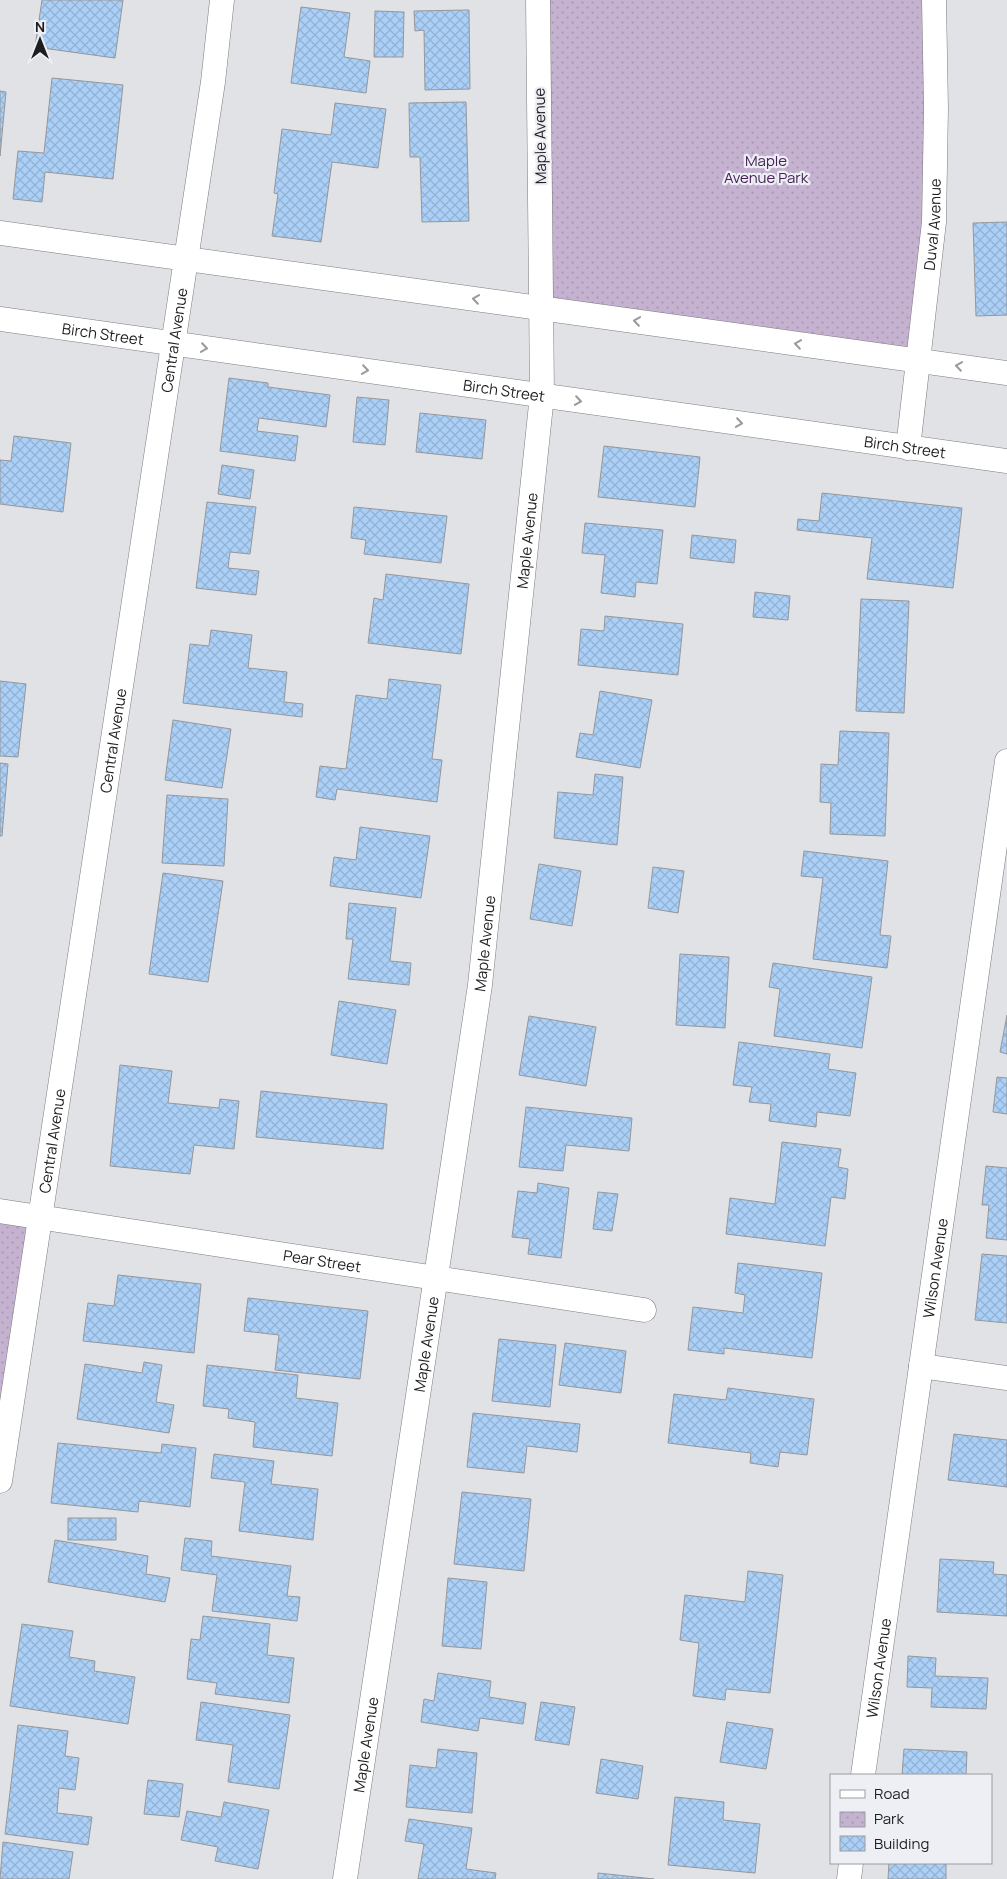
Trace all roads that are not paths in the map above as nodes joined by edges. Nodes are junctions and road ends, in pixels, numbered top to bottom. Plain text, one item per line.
1 (222, 0) edge
2 (538, 0) edge
3 (934, 0) edge
4 (0, 233) edge
5 (186, 259) junction
6 (542, 308) junction
7 (0, 319) edge
8 (173, 343) junction
9 (918, 360) junction
10 (1007, 372) edge
11 (542, 396) junction
12 (908, 448) junction
13 (1007, 461) edge
14 (1007, 761) edge
15 (1000, 867) edge
16 (0, 1212) edge
17 (40, 1218) junction
18 (436, 1278) junction
19 (644, 1310) dead end
20 (921, 1366) junction
21 (1007, 1378) edge
22 (0, 1481) edge
23 (863, 1774) edge
24 (851, 1864) edge
25 (345, 1879) edge
26 (849, 1879) edge

1 - 5 street, Central Avenue
2 - 6 street, Maple Avenue
3 - 9 street, Duval Avenue
4 - 5 street
6 -> 5 street
5 - 8 street, Central Avenue
9 -> 6 street
6 - 11 street, Maple Avenue
7 - 8 street, Birch Street
8 -> 11 street, Birch Street
8 - 17 street, Central Avenue
10 -> 9 street
9 - 12 street, Duval Avenue
11 -> 12 street, Birch Street
11 - 18 street, Maple Avenue
12 - 13 street, Birch Street
14 - 15 street, Wilson Avenue
15 - 20 street, Wilson Avenue
16 - 17 street, Pear Street
17 - 18 street, Pear Street
17 - 22 street, Central Avenue
18 - 19 street, Pear Street
18 - 25 street, Maple Avenue
20 - 21 street
20 - 23 street, Wilson Avenue
24 - 26 street

